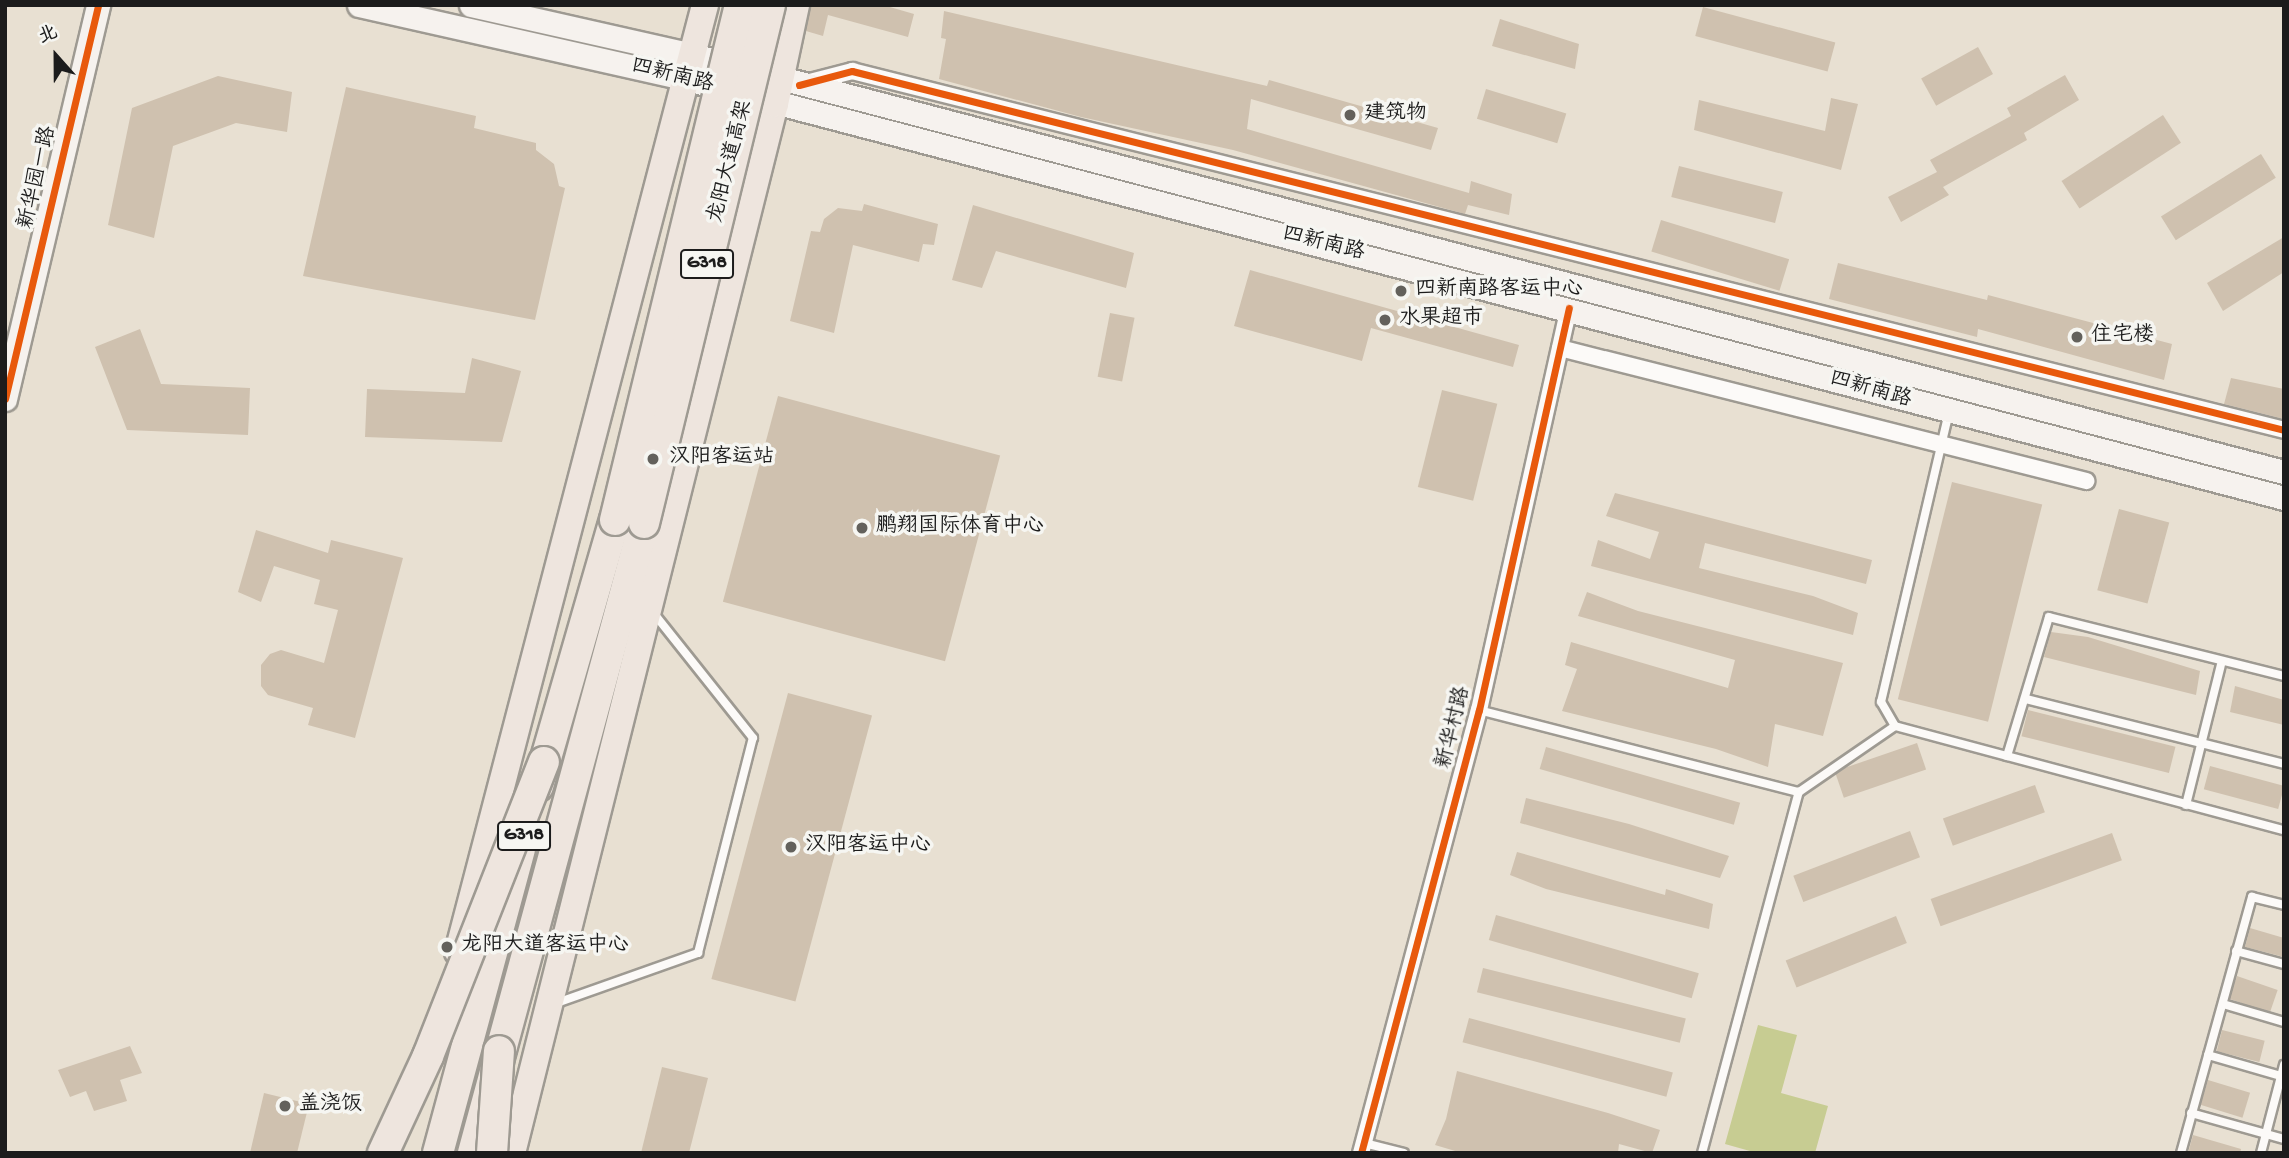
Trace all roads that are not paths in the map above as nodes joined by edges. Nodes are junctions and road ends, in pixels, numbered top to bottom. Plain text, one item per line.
1 (98, 5) edge
2 (359, 5) edge
3 (471, 5) edge
4 (705, 5) edge
5 (740, 5) edge
6 (770, 5) edge
7 (796, 5) edge
8 (688, 66) junction
9 (785, 89) junction
10 (1569, 308) junction
11 (1560, 348) junction
12 (5, 399) edge
13 (1949, 413) junction
14 (2284, 430) edge
15 (1942, 444) junction
16 (2284, 472) edge
17 (2086, 481) dead end
18 (2284, 498) edge
19 (630, 522) junction
20 (649, 607) junction
21 (2222, 661) junction
22 (2284, 676) edge
23 (2026, 699) junction
24 (1479, 710) junction
25 (1895, 726) junction
26 (2202, 743) junction
27 (2007, 756) junction
28 (544, 762) junction
29 (2284, 764) edge
30 (1799, 792) junction
31 (2186, 804) junction
32 (2284, 830) edge
33 (2284, 905) edge
34 (2236, 951) junction
35 (2284, 964) edge
36 (2223, 1004) junction
37 (548, 1006) junction
38 (2284, 1022) edge
39 (499, 1051) junction
40 (2208, 1055) junction
41 (2284, 1065) edge
42 (2282, 1077) edge
43 (2192, 1113) junction
44 (2266, 1134) junction
45 (2284, 1139) edge
46 (1363, 1148) edge
47 (383, 1153) edge
48 (393, 1153) edge
49 (438, 1153) edge
50 (473, 1153) edge
51 (492, 1153) edge
52 (512, 1153) edge
53 (1404, 1153) edge
54 (1702, 1153) edge
55 (2181, 1153) edge
56 (2261, 1153) edge

1 - 12 main road, 新华园一路
2 - 8 main road, 四新南路
3 - 8 main road, 四新南路
4 - 8 main road
5 - 19 highway, 龙阳大道高架 / G318, bridge
6 - 19 highway, 龙阳大道高架 / G318, bridge
7 - 9 main road
8 - 9 main road, 四新南路
8 - 48 main road
9 - 10 main road, 四新南路
9 - 14 street
9 - 16 main road, 四新南路
9 - 20 main road
10 - 11 street, 新华村路
10 - 13 main road, 四新南路
11 - 15 street
11 - 24 street, 新华村路
13 - 15 lane
13 - 18 main road, 四新南路
15 - 17 street
15 - 25 lane
19 - 28 highway, G318
19 - 39 highway, G318
20 - 37 main road
20 - 37 lane
21 - 22 lane
21 - 23 lane
21 - 26 lane
23 - 26 lane
23 - 27 lane
24 - 30 lane
24 - 46 street, 新华村路
25 - 27 lane
25 - 30 lane
26 - 29 lane
26 - 31 lane
27 - 31 lane
28 - 47 highway, bridge
28 - 49 highway, G318, bridge
30 - 54 lane
31 - 32 lane
33 - 34 lane
34 - 35 lane
34 - 36 lane
36 - 38 lane
36 - 40 lane
37 - 52 main road
39 - 50 highway, G318, bridge
39 - 51 highway, bridge
40 - 42 lane
40 - 43 lane
41 - 42 lane
42 - 44 lane
43 - 44 lane
43 - 55 lane
44 - 45 lane
44 - 56 lane
46 - 53 lane

